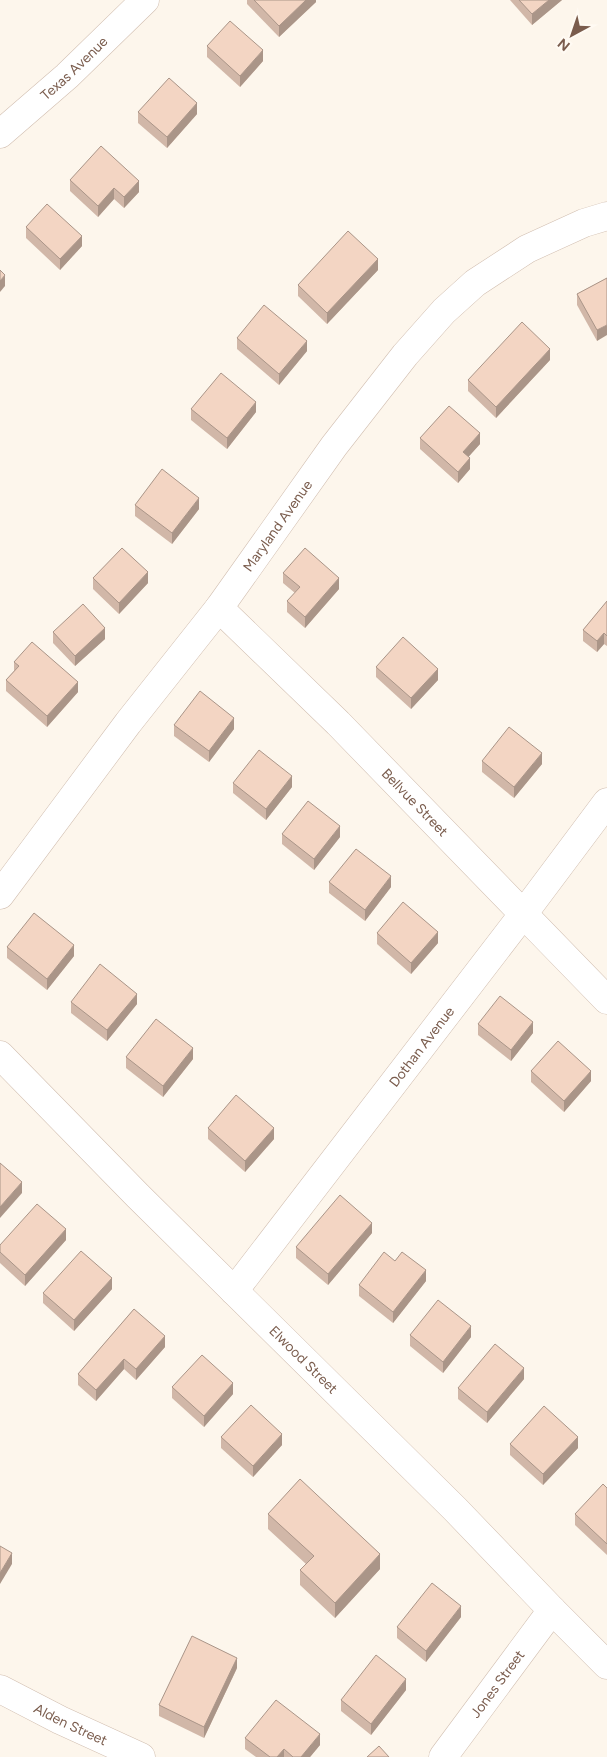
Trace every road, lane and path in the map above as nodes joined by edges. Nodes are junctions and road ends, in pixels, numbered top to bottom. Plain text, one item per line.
1 (145, 0) edge
2 (1, 130) edge
3 (607, 216) edge
4 (218, 608) junction
5 (607, 802) edge
6 (0, 895) edge
7 (524, 914) junction
8 (607, 1000) edge
9 (0, 1054) edge
10 (234, 1291) junction
11 (552, 1610) junction
12 (607, 1665) edge
13 (0, 1689) edge
14 (141, 1757) edge
15 (444, 1757) edge

1 - 2 street, Texas Avenue
3 - 4 street, Maryland Avenue
4 - 6 street, Maryland Avenue
4 - 7 street, Bellvue Street
5 - 7 street, Dothan Avenue
7 - 8 street, Bellvue Street
7 - 10 street, Dothan Avenue
9 - 10 street, Elwood Street
10 - 11 street, Elwood Street
11 - 12 street, Elwood Street
11 - 15 street, Jones Street
13 - 14 street, Alden Street

